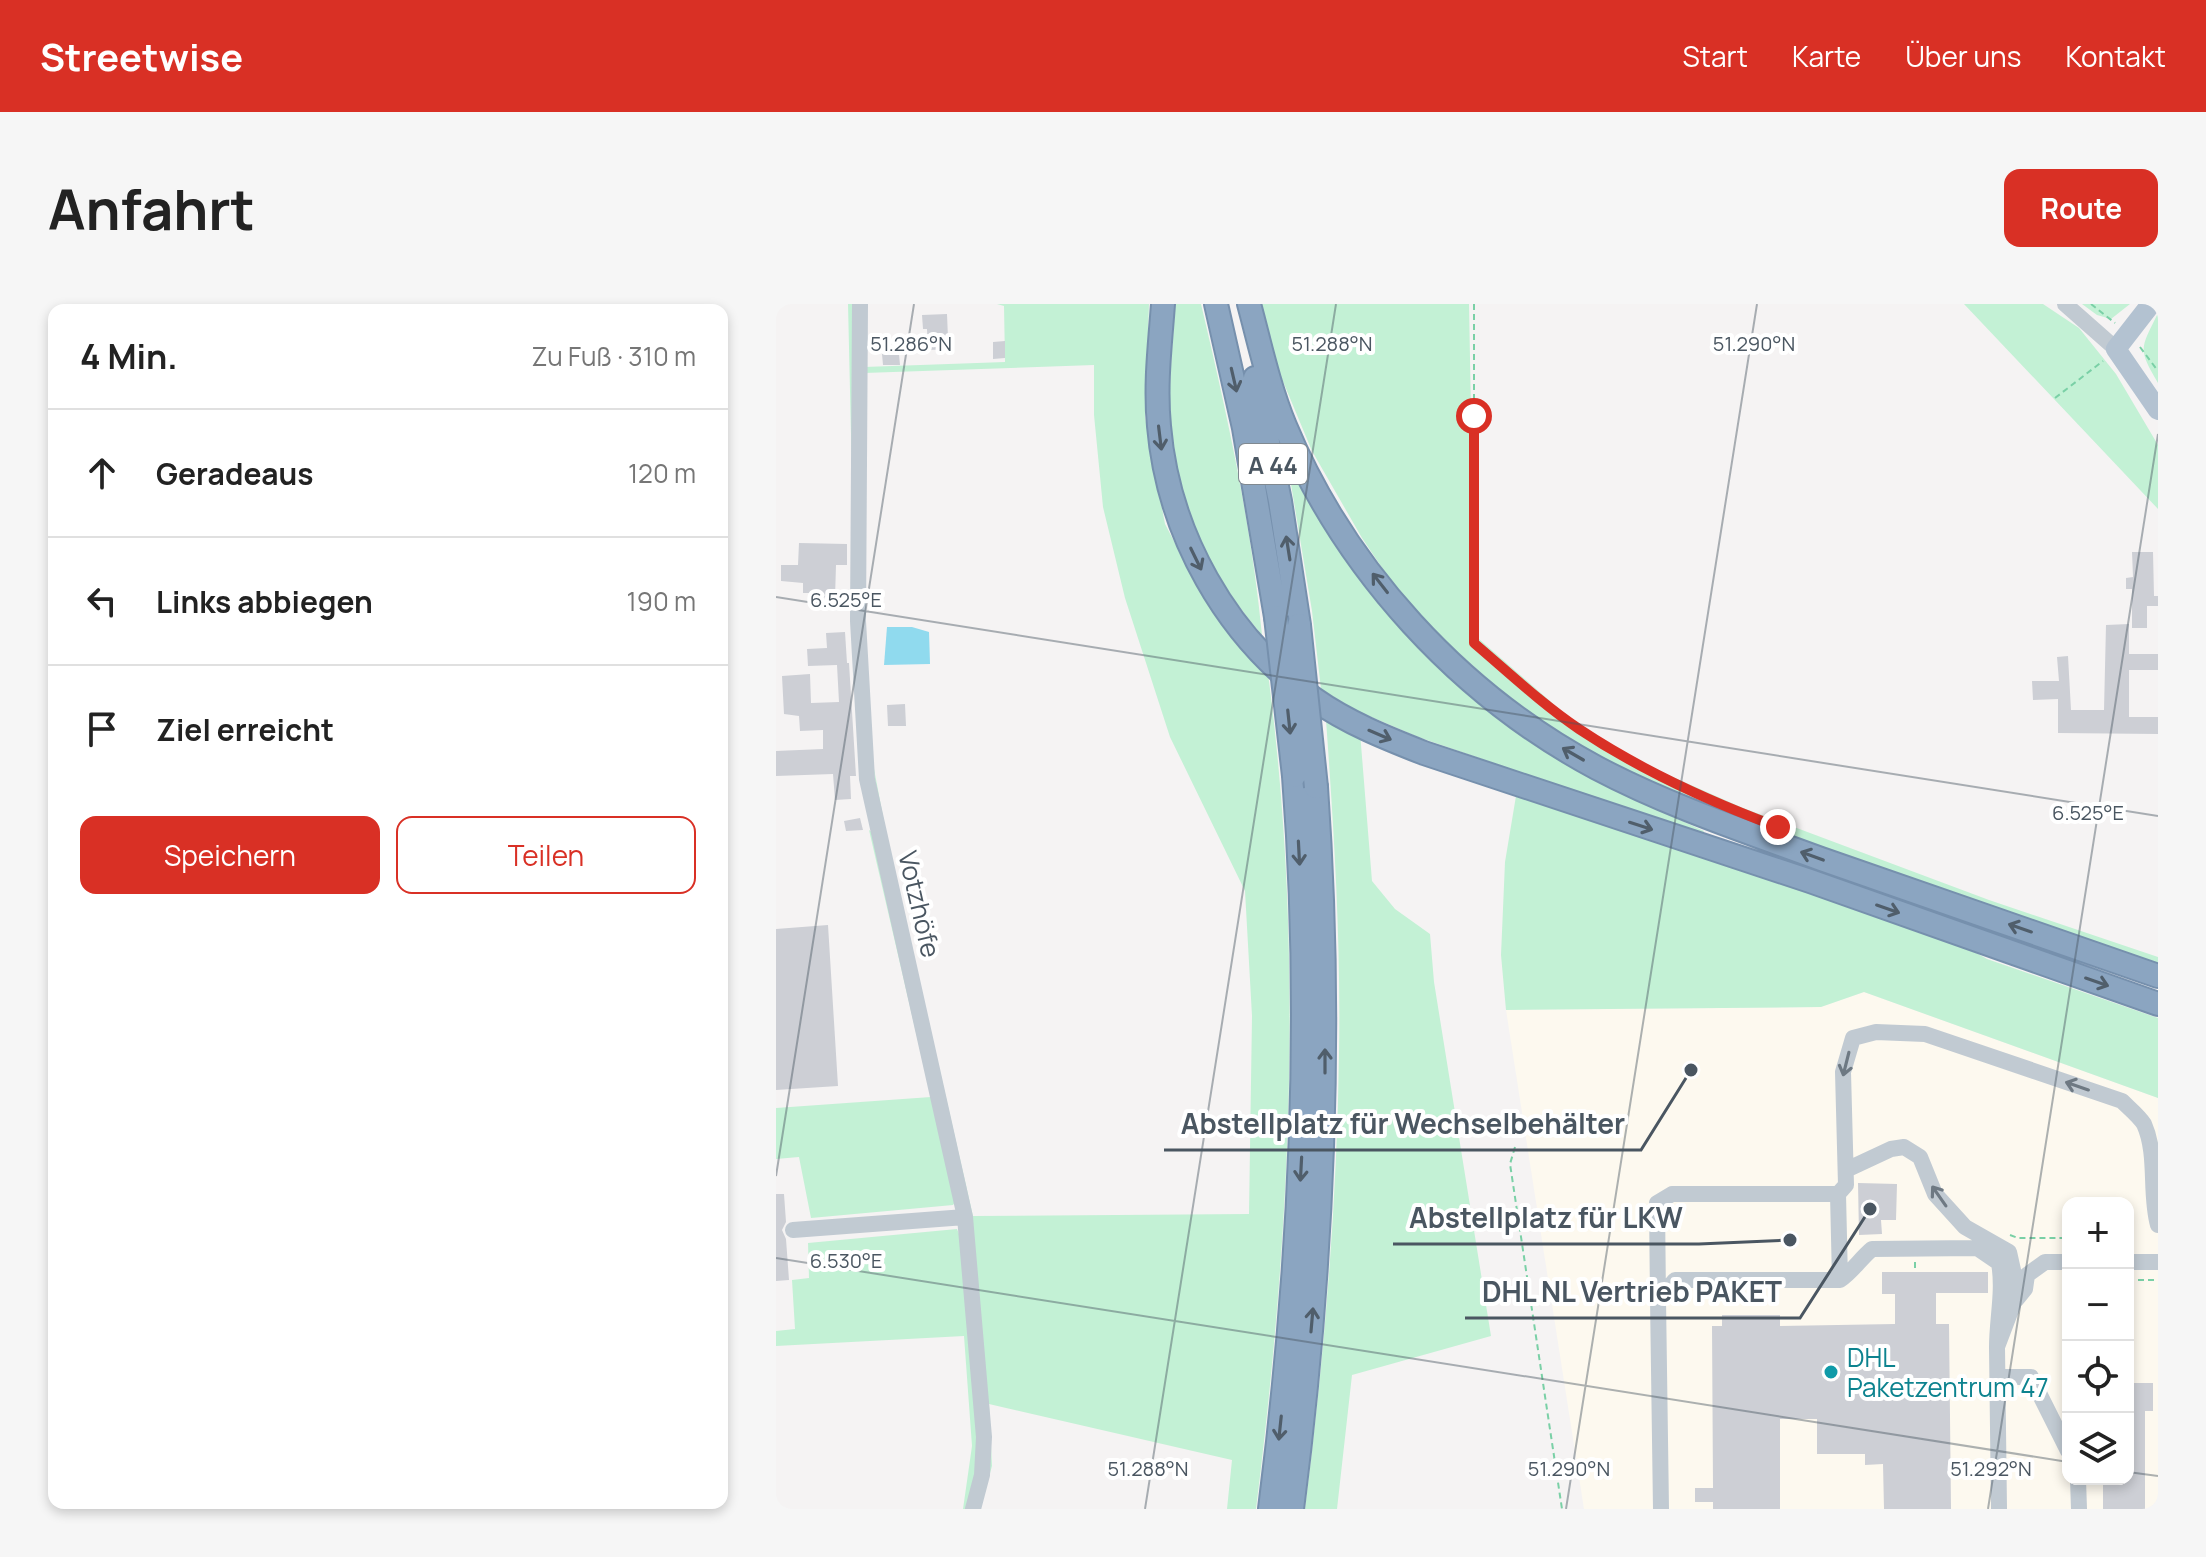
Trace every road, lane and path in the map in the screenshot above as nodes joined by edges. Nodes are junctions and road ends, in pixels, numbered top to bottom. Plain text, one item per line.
1 (860, 304) edge
2 (1163, 304) edge
3 (1216, 304) edge
4 (1238, 304) edge
5 (1249, 304) edge
6 (1474, 304) edge
7 (2065, 304) edge
8 (2091, 304) edge
9 (2151, 304) edge
10 (2122, 342) junction
11 (2158, 371) edge
12 (2055, 398) dead end
13 (2158, 410) edge
14 (1666, 780) dead end
15 (2158, 976) edge
16 (2158, 1004) edge
17 (1515, 1147) dead end
18 (1846, 1170) junction
19 (1838, 1194) junction
20 (965, 1217) junction
21 (2158, 1225) edge
22 (793, 1230) dead end
23 (2062, 1262) edge
24 (2134, 1262) edge
25 (2158, 1262) edge
26 (1840, 1280) junction
27 (2134, 1280) edge
28 (2158, 1280) edge
29 (1658, 1299) junction
30 (2013, 1305) junction
31 (1997, 1347) junction
32 (1998, 1377) junction
33 (2062, 1439) edge
34 (2078, 1485) edge
35 (973, 1509) edge
36 (1270, 1509) edge
37 (1292, 1509) edge
38 (1562, 1509) edge
39 (1661, 1509) edge
40 (1999, 1509) edge
41 (2079, 1509) edge

1 - 20 street, Votzhöfe
2 -> 16 highway
3 -> 36 highway, A 44, bridge
37 -> 4 highway, A 44, bridge
15 -> 5 highway
6 - 14 path
7 - 10 street
8 - 10 path
9 - 10 main road
10 - 11 path
10 - 12 path
10 - 13 main road
17 - 38 path
18 - 19 street
21 -> 18 street
30 -> 18 street
19 - 26 street
19 - 29 street
20 - 22 street
20 - 35 street, Votzhöfe
23 - 30 street
24 - 25 street
26 - 29 street
26 - 31 street
27 - 28 path
29 - 39 street
30 - 31 street
31 - 32 street
32 - 33 street
32 - 40 street
34 - 41 street

